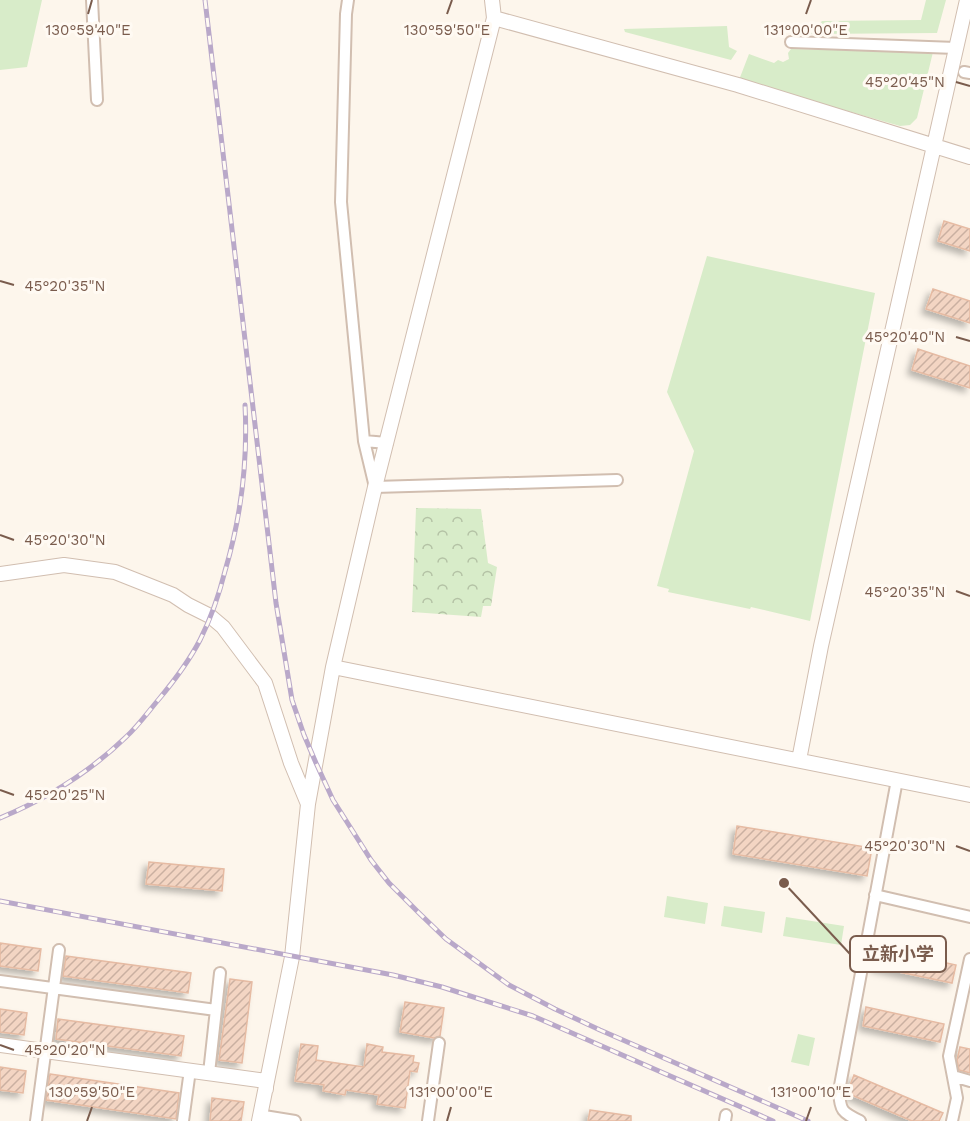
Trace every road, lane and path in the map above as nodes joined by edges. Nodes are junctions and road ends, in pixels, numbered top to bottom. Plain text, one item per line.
1 (92, 0) edge
2 (348, 0) edge
3 (492, 0) edge
4 (967, 0) edge
5 (494, 18) junction
6 (791, 42) dead end
7 (956, 48) junction
8 (97, 100) dead end
9 (934, 146) junction
10 (970, 158) edge
11 (364, 441) junction
12 (387, 442) junction
13 (617, 480) dead end
14 (375, 487) junction
15 (0, 574) edge
16 (333, 667) junction
17 (799, 760) junction
18 (897, 780) junction
19 (970, 795) edge
20 (308, 804) junction
21 (875, 895) junction
22 (970, 916) edge
23 (59, 950) dead end
24 (970, 958) edge
25 (220, 973) dead end
26 (0, 981) edge
27 (54, 988) junction
28 (216, 1010) junction
29 (439, 1043) dead end
30 (0, 1045) edge
31 (45, 1051) junction
32 (189, 1070) junction
33 (209, 1073) junction
34 (953, 1076) junction
35 (266, 1081) junction
36 (970, 1081) edge
37 (262, 1119) edge
38 (36, 1121) edge
39 (183, 1121) edge
40 (296, 1121) edge
41 (428, 1121) edge
42 (860, 1121) edge
43 (952, 1121) edge

1 - 8 street
2 - 11 street
3 - 5 street
4 - 7 street
5 - 9 street
5 - 12 street
6 - 7 street
7 - 9 street
9 - 10 street
9 - 17 street
11 - 12 street
11 - 14 street
12 - 14 street
13 - 14 street
14 - 16 street
15 - 20 street
16 - 17 street
16 - 20 street
17 - 18 street
18 - 19 street
18 - 21 street
20 - 35 street
21 - 22 street
21 - 42 street
23 - 27 street
24 - 34 street
25 - 28 street
26 - 27 street
27 - 28 street
27 - 31 street
28 - 33 street
29 - 41 street
30 - 31 street
31 - 32 street
31 - 38 street
32 - 33 street
32 - 39 street
33 - 35 street
34 - 36 street
34 - 43 street
35 - 37 street
37 - 40 street

